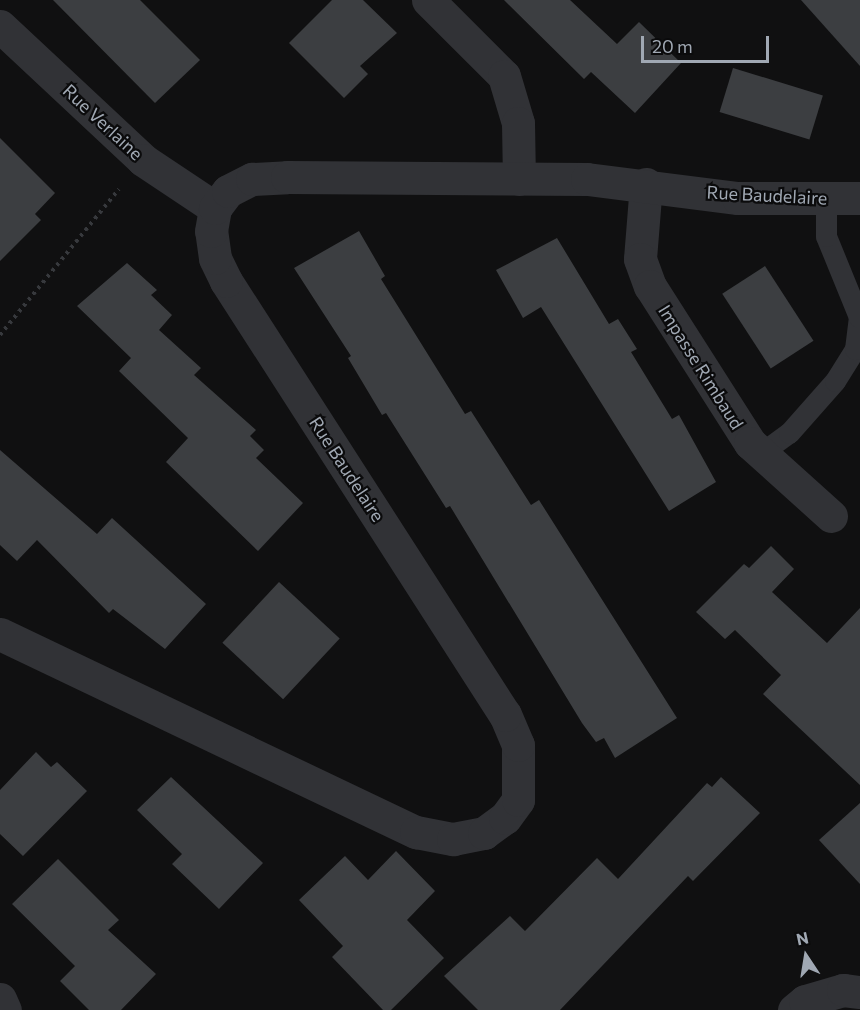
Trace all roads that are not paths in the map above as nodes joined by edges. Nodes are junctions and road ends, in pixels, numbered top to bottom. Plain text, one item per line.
1 (428, 0) edge
2 (0, 26) edge
3 (519, 179) junction
4 (646, 184) junction
5 (860, 198) edge
6 (825, 199) junction
7 (215, 208) junction
8 (761, 453) junction
9 (831, 516) dead end
10 (0, 634) edge
11 (860, 992) edge
12 (0, 999) edge
13 (5, 1010) edge
14 (794, 1010) edge

1 - 3 street
2 - 7 street, Rue Verlaine
3 - 4 street, Rue Baudelaire
3 - 7 street, Rue Baudelaire
4 - 6 street, Rue Baudelaire
4 - 8 street, Impasse Rimbaud
5 - 6 street, Rue Baudelaire
6 - 8 lane
7 - 10 street, Rue Baudelaire
8 - 9 street, Impasse Rimbaud
11 - 14 street
12 - 13 street

